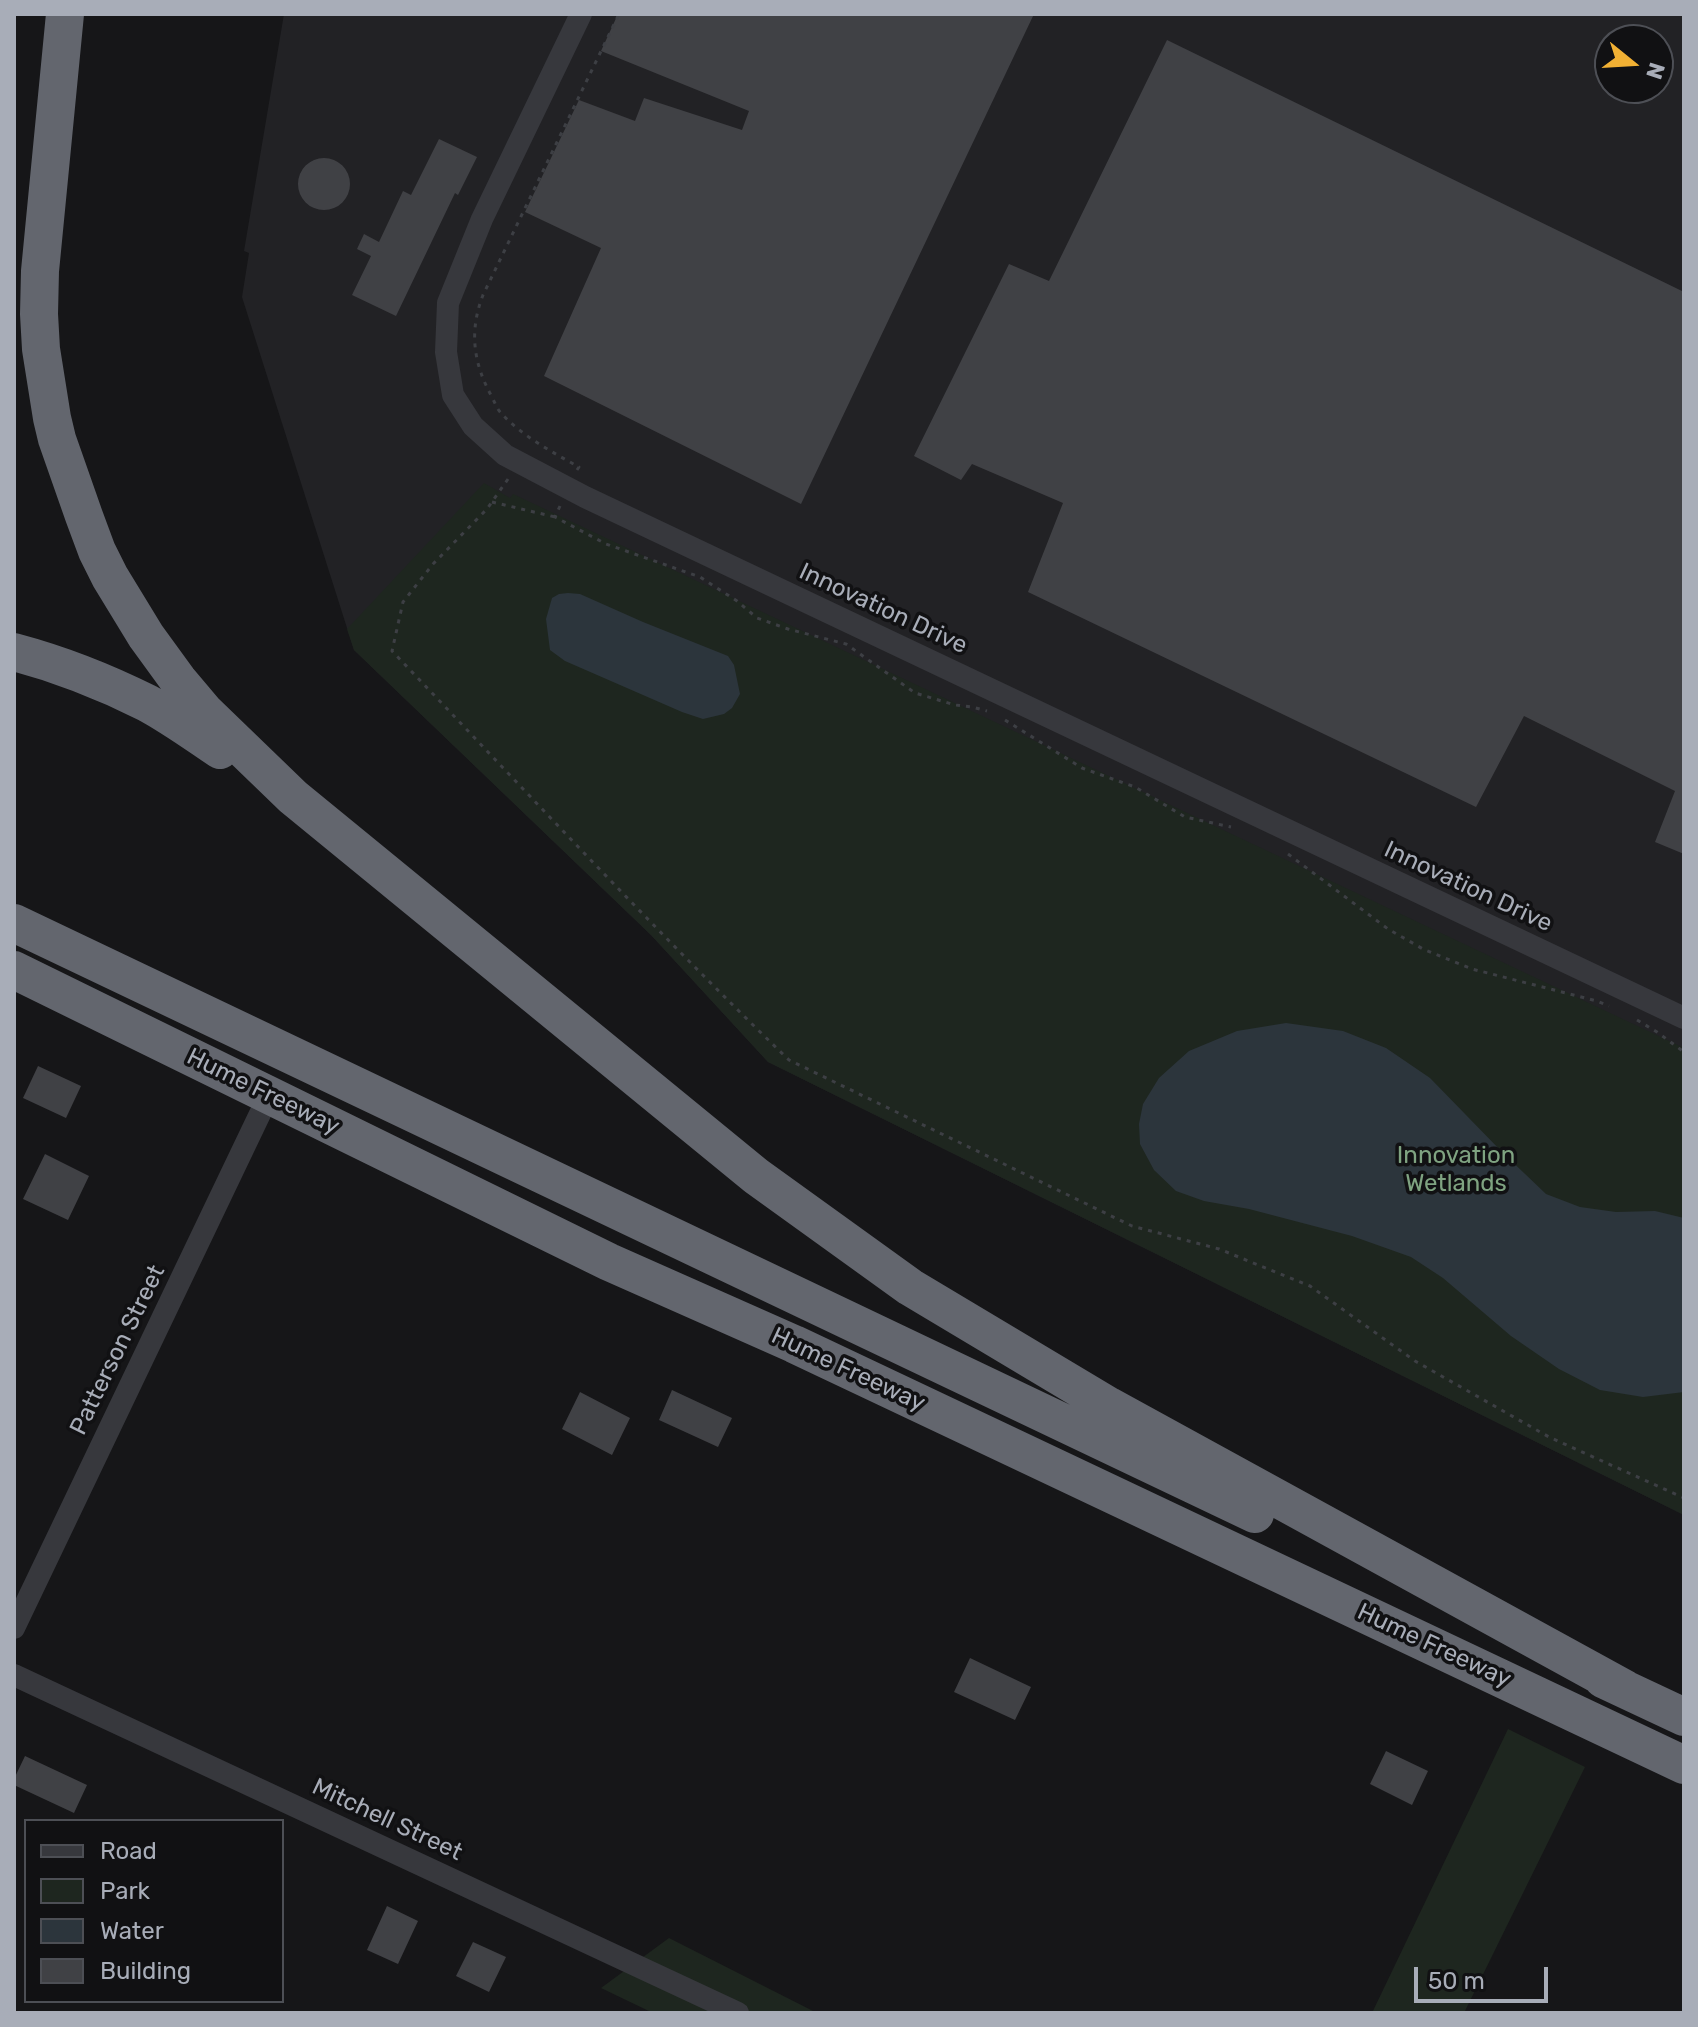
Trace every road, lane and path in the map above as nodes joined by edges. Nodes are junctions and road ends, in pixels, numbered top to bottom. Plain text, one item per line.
1 (62, 14) edge
2 (581, 14) edge
3 (619, 14) edge
4 (520, 463) junction
5 (573, 480) dead end
6 (492, 502) junction
7 (561, 505) dead end
8 (555, 517) junction
9 (14, 652) edge
10 (293, 797) junction
11 (1242, 829) dead end
12 (1287, 853) dead end
13 (14, 923) edge
14 (14, 970) edge
15 (1617, 1010) dead end
16 (1684, 1018) edge
17 (1637, 1020) dead end
18 (1684, 1052) edge
19 (269, 1095) junction
20 (1684, 1498) edge
21 (14, 1628) edge
22 (14, 1675) edge
23 (1625, 1689) junction
24 (1684, 1717) edge
25 (1684, 1765) edge
26 (738, 2013) edge

1 - 10 highway
2 - 4 street, Innovation Drive
3 - 5 path
4 - 6 path
4 - 16 street, Innovation Drive
6 - 8 path
6 - 20 path
7 - 8 path
8 - 11 path
9 - 10 highway
10 - 23 highway
12 - 15 path
13 - 23 highway, Hume Freeway
14 - 19 highway, Hume Freeway
17 - 18 path
19 - 21 street, Patterson Street
19 - 25 highway, Hume Freeway
22 - 26 street, Mitchell Street
23 - 24 highway, Hume Freeway

